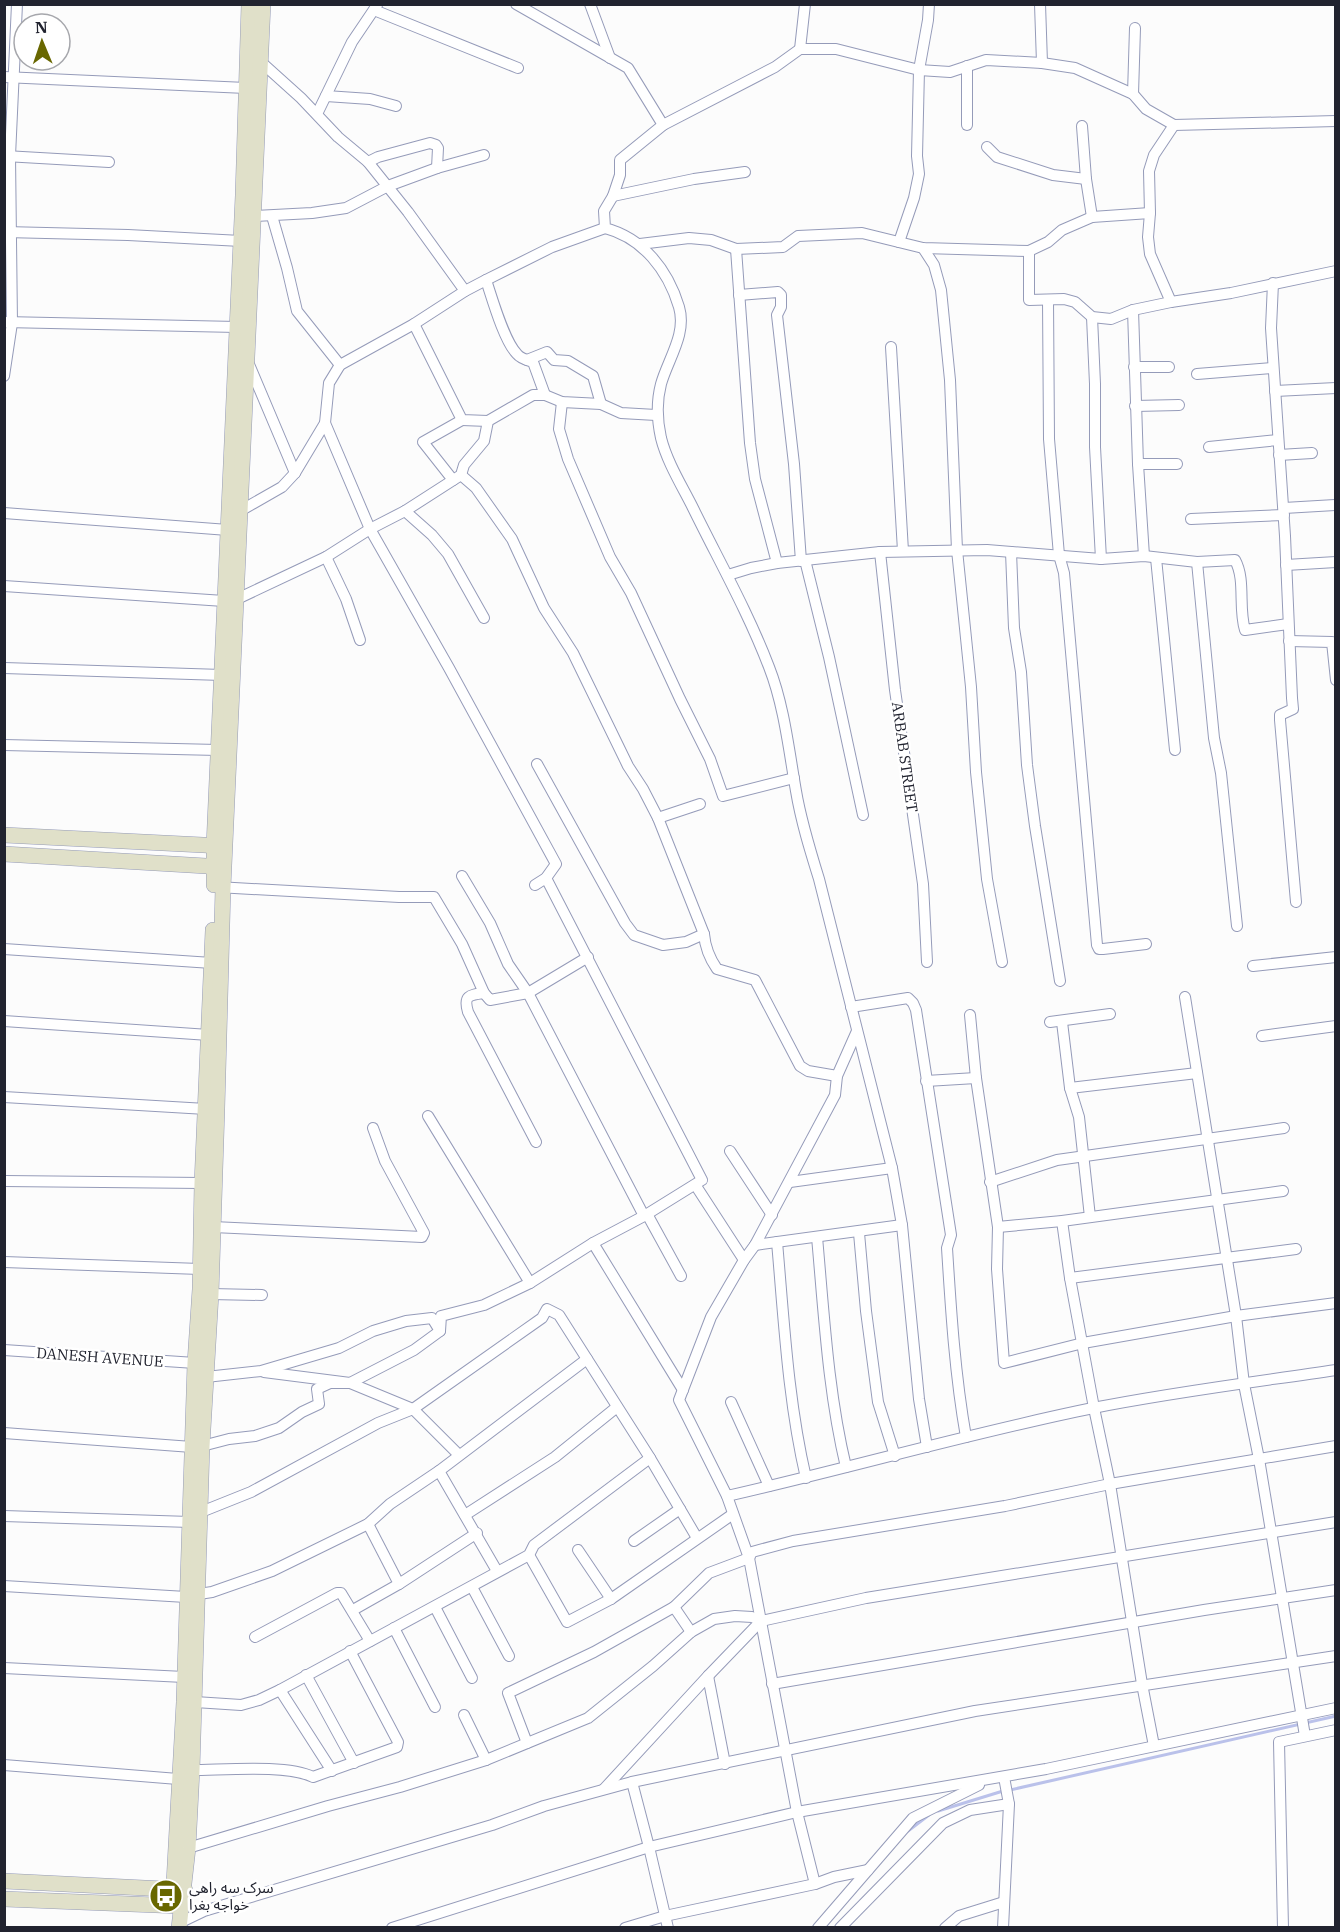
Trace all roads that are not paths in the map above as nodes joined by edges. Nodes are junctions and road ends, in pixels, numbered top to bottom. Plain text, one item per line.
1 (16, 4) edge
2 (249, 4) edge
3 (263, 4) edge
4 (516, 4) edge
5 (590, 4) edge
6 (805, 4) edge
7 (928, 4) edge
8 (1040, 4) edge
9 (376, 7) edge
10 (1135, 28) dead end
11 (800, 49) junction
12 (610, 58) junction
13 (261, 62) junction
14 (1042, 63) junction
15 (967, 66) junction
16 (518, 68) dead end
17 (918, 70) junction
18 (10, 78) edge
19 (246, 88) junction
20 (1133, 94) junction
21 (326, 96) junction
22 (396, 106) dead end
23 (317, 114) junction
24 (1335, 121) edge
25 (663, 125) junction
26 (967, 125) dead end
27 (1082, 126) dead end
28 (1174, 126) junction
29 (987, 147) dead end
30 (484, 155) dead end
31 (7, 156) edge
32 (109, 162) dead end
33 (368, 162) junction
34 (437, 168) junction
35 (746, 172) dead end
36 (1086, 179) junction
37 (388, 186) junction
38 (613, 196) junction
39 (1150, 213) junction
40 (255, 216) junction
41 (272, 216) junction
42 (1092, 217) junction
43 (605, 228) junction
44 (8, 232) edge
45 (241, 242) junction
46 (899, 242) junction
47 (640, 244) junction
48 (924, 248) junction
49 (736, 249) junction
50 (1029, 251) junction
51 (1335, 271) edge
52 (486, 280) junction
53 (1273, 283) junction
54 (465, 291) junction
55 (739, 295) junction
56 (1048, 300) junction
57 (1171, 302) junction
58 (1133, 310) junction
59 (1092, 317) junction
60 (8, 322) edge
61 (414, 324) junction
62 (237, 327) junction
63 (891, 347) dead end
64 (243, 360) junction
65 (527, 360) junction
66 (340, 365) junction
67 (1134, 367) junction
68 (1169, 367) dead end
69 (1273, 368) junction
70 (1197, 374) dead end
71 (4, 376) edge
72 (1335, 388) edge
73 (1275, 391) junction
74 (545, 395) junction
75 (562, 402) junction
76 (601, 404) junction
77 (1179, 405) dead end
78 (1135, 406) junction
79 (656, 415) junction
80 (462, 420) junction
81 (488, 421) junction
82 (325, 423) junction
83 (1278, 440) junction
84 (1209, 447) dead end
85 (1312, 453) dead end
86 (1279, 455) junction
87 (1138, 464) junction
88 (1177, 464) dead end
89 (295, 473) junction
90 (457, 477) junction
91 (1335, 505) edge
92 (240, 511) junction
93 (405, 511) junction
94 (1284, 512) junction
95 (4, 513) edge
96 (1191, 519) dead end
97 (370, 529) junction
98 (228, 530) junction
99 (957, 550) junction
100 (903, 551) junction
101 (880, 552) junction
102 (1011, 552) junction
103 (1059, 555) junction
104 (326, 556) junction
105 (1144, 556) junction
106 (1101, 558) junction
107 (1156, 558) junction
108 (803, 561) junction
109 (1197, 562) junction
110 (1335, 562) edge
111 (777, 563) junction
112 (1286, 565) junction
113 (728, 575) junction
114 (4, 586) edge
115 (231, 600) junction
116 (484, 618) dead end
117 (1288, 624) junction
118 (360, 640) dead end
119 (1289, 641) junction
120 (4, 668) edge
121 (222, 675) junction
122 (1335, 680) edge
123 (4, 745) edge
124 (218, 750) junction
125 (1175, 750) dead end
126 (537, 764) dead end
127 (794, 778) junction
128 (700, 804) dead end
129 (863, 815) dead end
130 (658, 818) junction
131 (4, 835) edge
132 (220, 846) junction
133 (4, 854) edge
134 (220, 866) junction
135 (462, 876) dead end
136 (546, 878) junction
137 (535, 885) dead end
138 (219, 887) junction
139 (1296, 902) dead end
140 (1237, 926) dead end
141 (704, 934) junction
142 (1146, 944) dead end
143 (4, 949) edge
144 (588, 957) junction
145 (1335, 957) edge
146 (927, 962) dead end
147 (1002, 962) dead end
148 (212, 963) junction
149 (1253, 966) dead end
150 (1060, 981) dead end
151 (484, 993) junction
152 (528, 993) junction
153 (1185, 997) dead end
154 (851, 1007) junction
155 (1110, 1014) dead end
156 (970, 1015) dead end
157 (4, 1021) edge
158 (1050, 1022) dead end
159 (1062, 1022) junction
160 (1335, 1026) edge
161 (857, 1031) junction
162 (209, 1035) junction
163 (1262, 1036) dead end
164 (1197, 1073) junction
165 (837, 1076) junction
166 (976, 1078) junction
167 (926, 1082) junction
168 (1070, 1088) junction
169 (4, 1097) edge
170 (206, 1109) junction
171 (428, 1116) dead end
172 (373, 1128) dead end
173 (1284, 1128) dead end
174 (1207, 1139) junction
175 (536, 1142) dead end
176 (730, 1150) dead end
177 (1082, 1155) junction
178 (892, 1168) junction
179 (4, 1180) edge
180 (790, 1182) junction
181 (990, 1182) junction
182 (202, 1183) junction
183 (696, 1186) junction
184 (1283, 1191) dead end
185 (1218, 1200) junction
186 (646, 1215) junction
187 (772, 1215) junction
188 (1090, 1217) junction
189 (1062, 1221) junction
190 (903, 1226) junction
191 (213, 1227) junction
192 (998, 1227) junction
193 (859, 1233) junction
194 (817, 1237) junction
195 (777, 1242) junction
196 (593, 1243) junction
197 (755, 1245) junction
198 (1296, 1249) dead end
199 (1227, 1259) junction
200 (744, 1260) junction
201 (4, 1262) edge
202 (200, 1269) junction
203 (681, 1276) dead end
204 (1070, 1278) junction
205 (530, 1284) junction
206 (211, 1294) junction
207 (261, 1295) dead end
208 (1335, 1302) edge
209 (1236, 1316) junction
210 (440, 1331) junction
211 (1083, 1343) junction
212 (4, 1350) edge
213 (587, 1359) junction
214 (195, 1363) junction
215 (1335, 1370) edge
216 (261, 1371) junction
217 (206, 1377) junction
218 (350, 1383) junction
219 (1244, 1384) junction
220 (683, 1390) junction
221 (731, 1402) dead end
222 (617, 1407) junction
223 (1094, 1408) junction
224 (413, 1409) junction
225 (4, 1433) edge
226 (966, 1437) junction
227 (197, 1446) junction
228 (1335, 1446) edge
229 (927, 1447) junction
230 (459, 1455) junction
231 (895, 1456) junction
232 (650, 1458) junction
233 (1259, 1459) junction
234 (846, 1467) junction
235 (439, 1471) junction
236 (806, 1479) junction
237 (1110, 1484) junction
238 (769, 1486) junction
239 (727, 1496) junction
240 (680, 1509) junction
241 (733, 1514) junction
242 (465, 1515) junction
243 (4, 1516) edge
244 (195, 1517) junction
245 (1335, 1522) edge
246 (368, 1524) junction
247 (1272, 1532) junction
248 (477, 1533) junction
249 (697, 1538) junction
250 (634, 1541) dead end
251 (578, 1550) dead end
252 (529, 1554) junction
253 (1121, 1556) junction
254 (749, 1558) junction
255 (497, 1571) junction
256 (399, 1584) junction
257 (4, 1586) edge
258 (472, 1587) junction
259 (1335, 1590) edge
260 (193, 1595) junction
261 (1283, 1597) junction
262 (611, 1599) junction
263 (435, 1607) junction
264 (674, 1607) junction
265 (353, 1610) junction
266 (760, 1622) junction
267 (1133, 1622) junction
268 (394, 1628) junction
269 (691, 1632) junction
270 (255, 1637) dead end
271 (370, 1641) junction
272 (350, 1651) junction
273 (509, 1656) dead end
274 (1335, 1656) edge
275 (1294, 1662) junction
276 (4, 1668) edge
277 (306, 1676) junction
278 (708, 1676) junction
279 (184, 1677) junction
280 (471, 1678) dead end
281 (772, 1684) junction
282 (1142, 1684) junction
283 (280, 1690) junction
284 (195, 1702) junction
285 (435, 1707) dead end
286 (1335, 1708) edge
287 (464, 1715) dead end
288 (1303, 1725) junction
289 (1335, 1730) edge
290 (527, 1743) junction
291 (1154, 1746) junction
292 (787, 1751) junction
293 (486, 1760) junction
294 (354, 1763) junction
295 (725, 1764) junction
296 (4, 1765) edge
297 (192, 1770) junction
298 (332, 1771) junction
299 (998, 1778) junction
300 (178, 1779) junction
301 (632, 1782) junction
302 (604, 1789) junction
303 (1009, 1804) junction
304 (797, 1812) junction
305 (649, 1847) junction
306 (188, 1848) junction
307 (868, 1870) junction
308 (4, 1881) edge
309 (815, 1884) junction
310 (180, 1889) junction
311 (4, 1899) edge
312 (1004, 1902) junction
313 (177, 1906) junction
314 (665, 1916) junction
315 (176, 1926) edge
316 (392, 1928) edge
317 (625, 1928) edge
318 (668, 1928) edge
319 (818, 1928) edge
320 (840, 1928) edge
321 (945, 1928) edge
322 (1003, 1928) edge
323 (1283, 1928) edge

1 - 18 street
2 - 19 main road
3 - 13 main road
4 - 12 street
5 - 12 street
6 - 11 street
7 - 17 street
8 - 14 street
9 - 16 street
9 - 21 street
10 - 20 street
11 - 17 street
11 - 25 street
12 - 25 street
13 - 23 street
13 - 40 main road
14 - 15 street
14 - 20 street
15 - 17 street
15 - 26 street
17 - 46 street
18 - 19 street
18 - 31 street
19 - 45 main road
20 - 28 street
21 - 22 street
21 - 23 street
23 - 33 street
24 - 28 street
25 - 38 street
27 - 36 street
28 - 39 street
29 - 36 street
30 - 34 street
31 - 32 street
31 - 44 street
33 - 34 street
33 - 37 street
34 - 37 street
35 - 38 street
36 - 42 street
37 - 41 street
37 - 54 street
38 - 43 street
39 - 42 street
39 - 57 street
40 - 41 street
40 - 64 main road
41 - 66 street
42 - 50 street
43 - 47 street
43 - 52 street
44 - 45 street
44 - 60 street
45 - 62 main road
46 - 48 street
46 - 49 street
47 - 49 street
47 - 79 street
48 - 50 street
48 - 99 street
49 - 55 street
50 - 56 street
51 - 53 street
52 - 54 street
52 - 65 street
53 - 57 street
53 - 69 street
54 - 61 street
55 - 108 street
55 - 111 street
56 - 59 street
56 - 103 street
57 - 58 street
58 - 59 street
58 - 67 street
59 - 106 street
60 - 62 street
60 - 71 street
61 - 66 street
61 - 80 street
62 - 64 main road
63 - 100 street
64 - 89 street
64 - 92 main road
64 - 98 main road
65 - 74 street
65 - 76 street
66 - 82 street
67 - 68 street
67 - 78 street
69 - 70 street
69 - 73 street
72 - 73 street
73 - 83 street
74 - 75 street
74 - 81 street
75 - 76 street
75 - 127 street
76 - 79 street
77 - 78 street
78 - 87 street
79 - 113 street
80 - 81 street
80 - 90 street
81 - 90 street
82 - 89 street
82 - 97 street
83 - 84 street
83 - 86 street
85 - 86 street
86 - 94 street
87 - 88 street
87 - 105 street
89 - 92 street
90 - 93 street
90 - 130 street
91 - 94 street
92 - 115 main road
93 - 97 street
93 - 116 street
94 - 96 street
94 - 112 street
95 - 98 street
97 - 104 street
97 - 136 street
98 - 115 main road
99 - 100 street
99 - 102 street
99 - 147 street
100 - 101 street
101 - 108 street
101 - 146 street, ARBAB STREET
102 - 103 street
102 - 150 street
103 - 106 street
103 - 142 street
104 - 115 street
104 - 118 street
105 - 106 street
105 - 107 street
107 - 109 street
107 - 125 street
108 - 111 street
108 - 129 street
109 - 117 street
109 - 140 street
110 - 112 street
111 - 113 street
112 - 117 street
113 - 127 street
114 - 115 street
115 - 121 main road
115 - 132 main road
117 - 119 street
119 - 122 street
119 - 139 street
120 - 121 street
121 - 124 main road
123 - 124 street
124 - 132 main road
126 - 141 street
127 - 154 street
128 - 130 street
130 - 141 street
131 - 132 main road
132 - 134 main road
133 - 134 main road
134 - 138 main road
135 - 152 street
136 - 137 street
136 - 144 street
138 - 148 main road
138 - 151 street
138 - 191 main road
141 - 165 street
143 - 148 street
144 - 152 street
144 - 183 street
145 - 149 street
148 - 162 main road
151 - 152 street
151 - 175 street
152 - 186 street
153 - 164 street
154 - 161 street
154 - 167 street
155 - 159 street
156 - 166 street
157 - 162 street
158 - 159 street
159 - 168 street
160 - 163 street
161 - 165 street
161 - 178 street
162 - 170 main road
164 - 168 street
164 - 174 street
165 - 180 street
166 - 167 street
166 - 181 street
167 - 226 street
168 - 177 street
169 - 170 street
170 - 182 main road
171 - 205 street
172 - 191 street
173 - 174 street
174 - 177 street
174 - 185 street
176 - 187 street
177 - 181 street
177 - 188 street
178 - 180 street
178 - 190 street
179 - 182 street
180 - 187 street
181 - 192 street
182 - 202 main road
183 - 186 street
183 - 200 street
184 - 185 street
185 - 188 street
185 - 199 street
186 - 196 street
186 - 203 street
187 - 197 street
188 - 189 street
189 - 192 street
189 - 204 street
190 - 193 street
190 - 229 street
191 - 206 main road
192 - 211 street
193 - 194 street
193 - 231 street
194 - 195 street
194 - 234 street
195 - 197 street
195 - 236 street
196 - 205 street
196 - 220 street
197 - 200 street
198 - 199 street
199 - 204 street
199 - 209 street
200 - 220 street
201 - 202 street
202 - 214 main road
204 - 211 street
205 - 210 street
206 - 207 street
206 - 217 main road
208 - 209 street
209 - 211 street
209 - 219 street
210 - 216 street
210 - 218 street
211 - 223 street
212 - 214 street, DANESH AVENUE
213 - 222 street
213 - 224 street
213 - 230 street
214 - 227 main road
215 - 219 street
216 - 217 street
216 - 218 street
217 - 227 main road
218 - 224 street
218 - 227 street
219 - 223 street
219 - 233 street
220 - 239 street
221 - 238 street
222 - 232 street
222 - 242 street
223 - 226 street
223 - 237 street
224 - 230 street
224 - 244 street
225 - 227 street
226 - 229 street
227 - 244 main road
228 - 233 street
229 - 231 street
230 - 235 street
231 - 234 street
232 - 240 street
232 - 252 street
233 - 237 street
233 - 247 street
234 - 236 street
235 - 242 street
235 - 246 street
236 - 238 street
237 - 253 street
237 - 254 street
238 - 239 street
239 - 241 street
240 - 249 street
240 - 250 street
241 - 249 street
241 - 254 street
242 - 248 street
243 - 244 street
244 - 260 main road
245 - 247 street
246 - 256 street
246 - 260 street
247 - 253 street
247 - 261 street
248 - 255 street
248 - 256 street
249 - 262 street
251 - 262 street
252 - 255 street
252 - 262 street
253 - 266 street
253 - 267 street
254 - 264 street
254 - 266 street
255 - 258 street
256 - 265 street
257 - 260 street
258 - 263 street
258 - 273 street
259 - 261 street
260 - 279 main road
260 - 284 main road
261 - 267 street
261 - 275 street
263 - 268 street
263 - 280 street
264 - 269 street
264 - 290 street
265 - 270 street
265 - 271 street
266 - 269 street
266 - 278 street
266 - 281 street
267 - 281 street
267 - 282 street
268 - 271 street
268 - 285 street
269 - 290 street
271 - 272 street
272 - 277 street
272 - 294 street
274 - 275 street
275 - 282 street
275 - 288 street
276 - 279 street
277 - 283 street
277 - 294 street
278 - 295 street
278 - 302 street
279 - 300 main road
281 - 292 street
282 - 291 street
282 - 292 street
283 - 284 street
283 - 298 street
284 - 297 main road
286 - 288 street
287 - 293 street
288 - 289 street
288 - 291 street
288 - 323 street
290 - 293 street
291 - 299 street
292 - 295 street
292 - 304 street
293 - 306 street
294 - 298 street
295 - 301 street
296 - 300 street
297 - 298 street
297 - 306 main road
299 - 303 street
299 - 304 street
299 - 307 street
300 - 310 main road
301 - 302 street
301 - 305 street
302 - 315 street
303 - 312 street
303 - 320 street
304 - 305 street
304 - 309 street
305 - 314 street
305 - 316 street
306 - 310 main road
307 - 309 street
307 - 319 street
308 - 310 main road
309 - 314 street
310 - 313 main road
311 - 313 main road
312 - 321 street
312 - 322 street
313 - 315 main road
314 - 317 street
314 - 318 street

